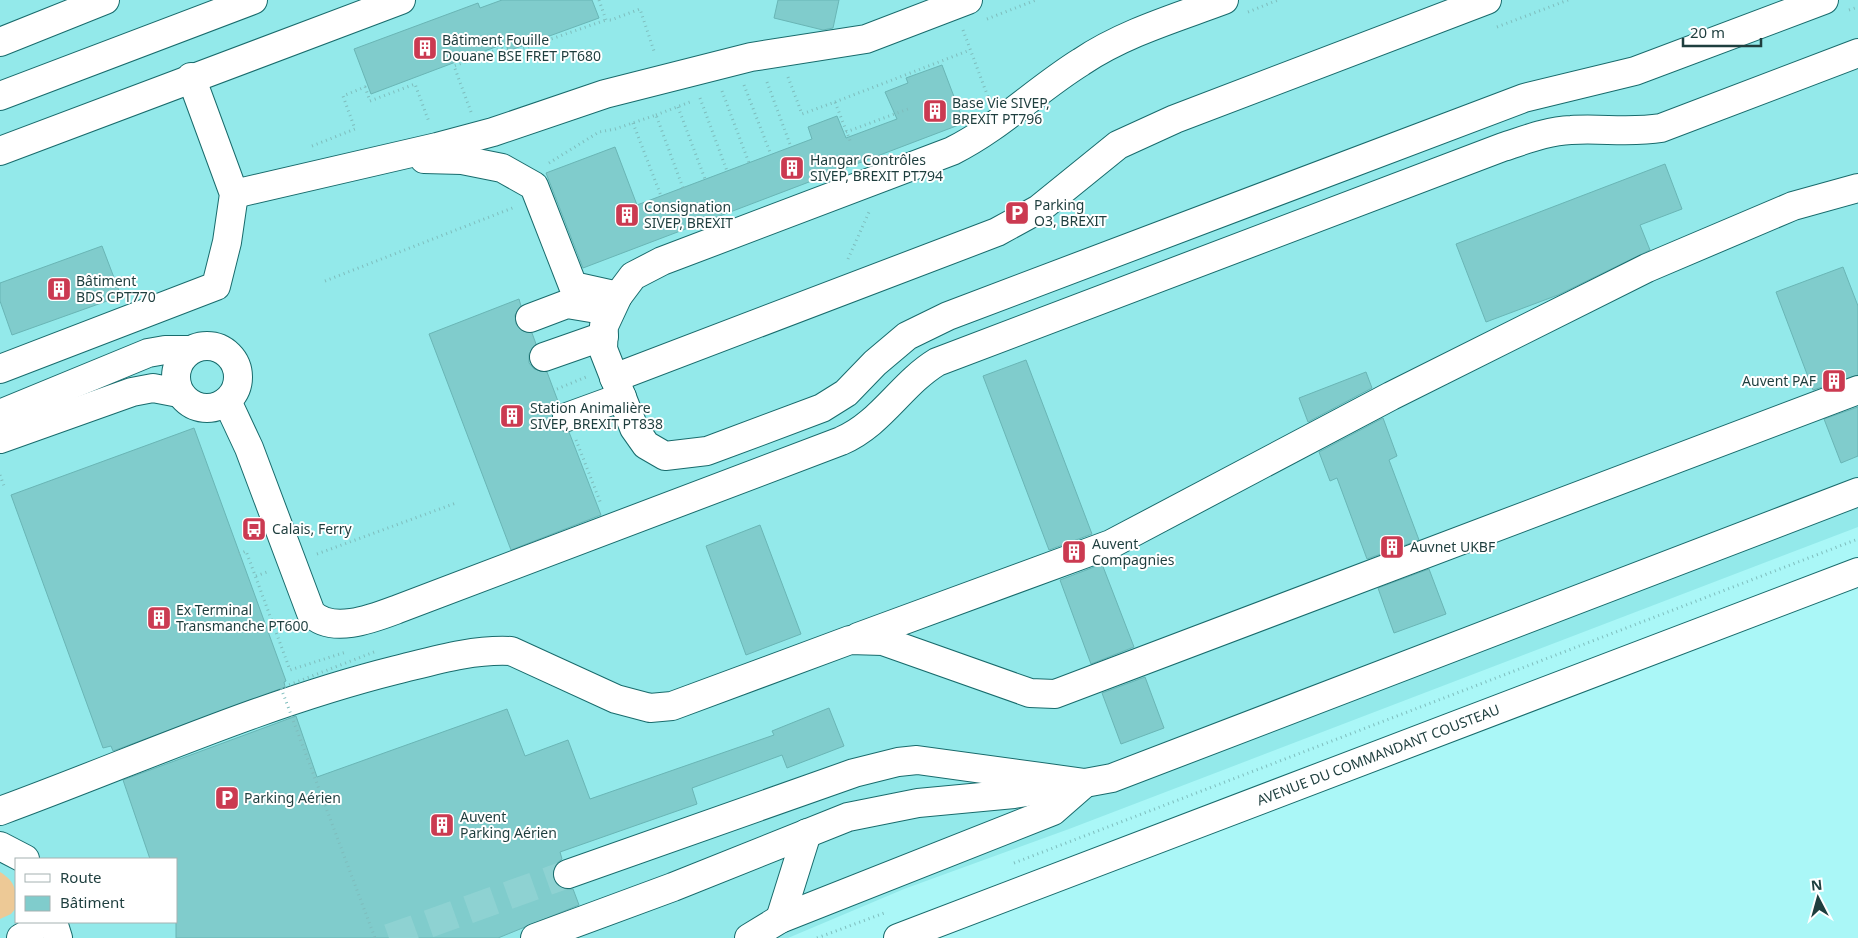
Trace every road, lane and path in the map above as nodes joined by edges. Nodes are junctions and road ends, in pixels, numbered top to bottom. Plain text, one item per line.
1 (105, 0) edge
2 (253, 0) edge
3 (401, 0) edge
4 (599, 0) edge
5 (1036, 0) edge
6 (1224, 0) edge
7 (1487, 0) edge
8 (1824, 0) edge
9 (973, 15) edge
10 (606, 20) junction
11 (0, 42) edge
12 (970, 50) junction
13 (1858, 53) edge
14 (655, 55) dead end
15 (764, 74) dead end
16 (787, 75) dead end
17 (191, 77) junction
18 (750, 80) dead end
19 (743, 82) junction
20 (736, 85) dead end
21 (729, 88) dead end
22 (722, 90) junction
23 (986, 91) dead end
24 (714, 93) dead end
25 (0, 96) edge
26 (707, 96) dead end
27 (700, 98) junction
28 (835, 102) junction
29 (678, 107) junction
30 (908, 109) dead end
31 (656, 115) junction
32 (473, 118) dead end
33 (633, 123) junction
34 (430, 125) dead end
35 (846, 132) junction
36 (851, 143) dead end
37 (311, 147) dead end
38 (791, 147) dead end
39 (0, 151) edge
40 (771, 155) dead end
41 (370, 161) junction
42 (548, 163) dead end
43 (749, 163) dead end
44 (727, 171) dead end
45 (705, 179) dead end
46 (683, 188) dead end
47 (1858, 188) edge
48 (234, 194) junction
49 (661, 196) dead end
50 (610, 314) junction
51 (530, 318) dead end
52 (189, 350) junction
53 (544, 357) dead end
54 (0, 369) edge
55 (618, 387) junction
56 (1858, 390) edge
57 (179, 393) junction
58 (227, 401) junction
59 (0, 414) edge
60 (568, 417) dead end
61 (0, 439) edge
62 (0, 475) edge
63 (4, 486) dead end
64 (1858, 492) edge
65 (456, 503) dead end
66 (1858, 539) edge
67 (240, 554) dead end
68 (291, 563) junction
69 (1858, 572) edge
70 (256, 576) junction
71 (850, 640) junction
72 (370, 643) dead end
73 (353, 649) dead end
74 (1085, 783) junction
75 (0, 811) edge
76 (807, 833) junction
77 (0, 846) edge
78 (23, 858) edge
79 (1009, 865) dead end
80 (568, 874) tunnel mouth
81 (888, 911) dead end
82 (780, 919) junction
83 (38, 923) edge
84 (53, 923) edge
85 (21, 938) edge
86 (58, 938) edge
87 (375, 938) edge
88 (535, 938) edge
89 (750, 938) edge
90 (817, 938) edge
91 (898, 938) edge

1 - 11 street
2 - 25 street
3 - 17 street
4 - 10 path
5 - 9 path
6 - 50 street
7 - 55 street
8 - 55 street
9 - 12 path
9 - 41 street
10 - 14 path
10 - 32 path
12 - 23 path
12 - 28 path
13 - 68 street
15 - 38 path
16 - 28 path
17 - 39 street
17 - 48 street
18 - 19 path
19 - 20 path
19 - 40 path
21 - 22 path
22 - 24 path
22 - 43 path
26 - 27 path
27 - 29 path
27 - 44 path
28 - 35 path
29 - 31 path
29 - 45 path
30 - 35 path
31 - 33 path
31 - 46 path
33 - 42 path
33 - 49 path
34 - 37 path
35 - 36 path
41 - 48 street
41 - 50 street
47 - 71 street
48 - 54 street
50 - 51 street
50 - 53 street
50 - 55 street
52 - 57 street
52 - 58 street
52 - 59 street
55 - 60 street
56 - 71 street
57 - 58 street
57 - 61 street
58 - 68 street
62 - 63 path
64 - 74 street
65 - 68 path
66 - 79 path
67 - 70 path
68 - 70 path
69 - 91 street, AVENUE DU COMMANDANT COUSTEAU
70 - 73 path
71 - 75 street
72 - 87 path, bridge
74 - 76 street
74 - 80 street
74 - 82 street
76 - 82 street
76 - 88 street
77 - 78 street
81 - 90 path
82 - 89 street
83 - 85 street
84 - 86 street

